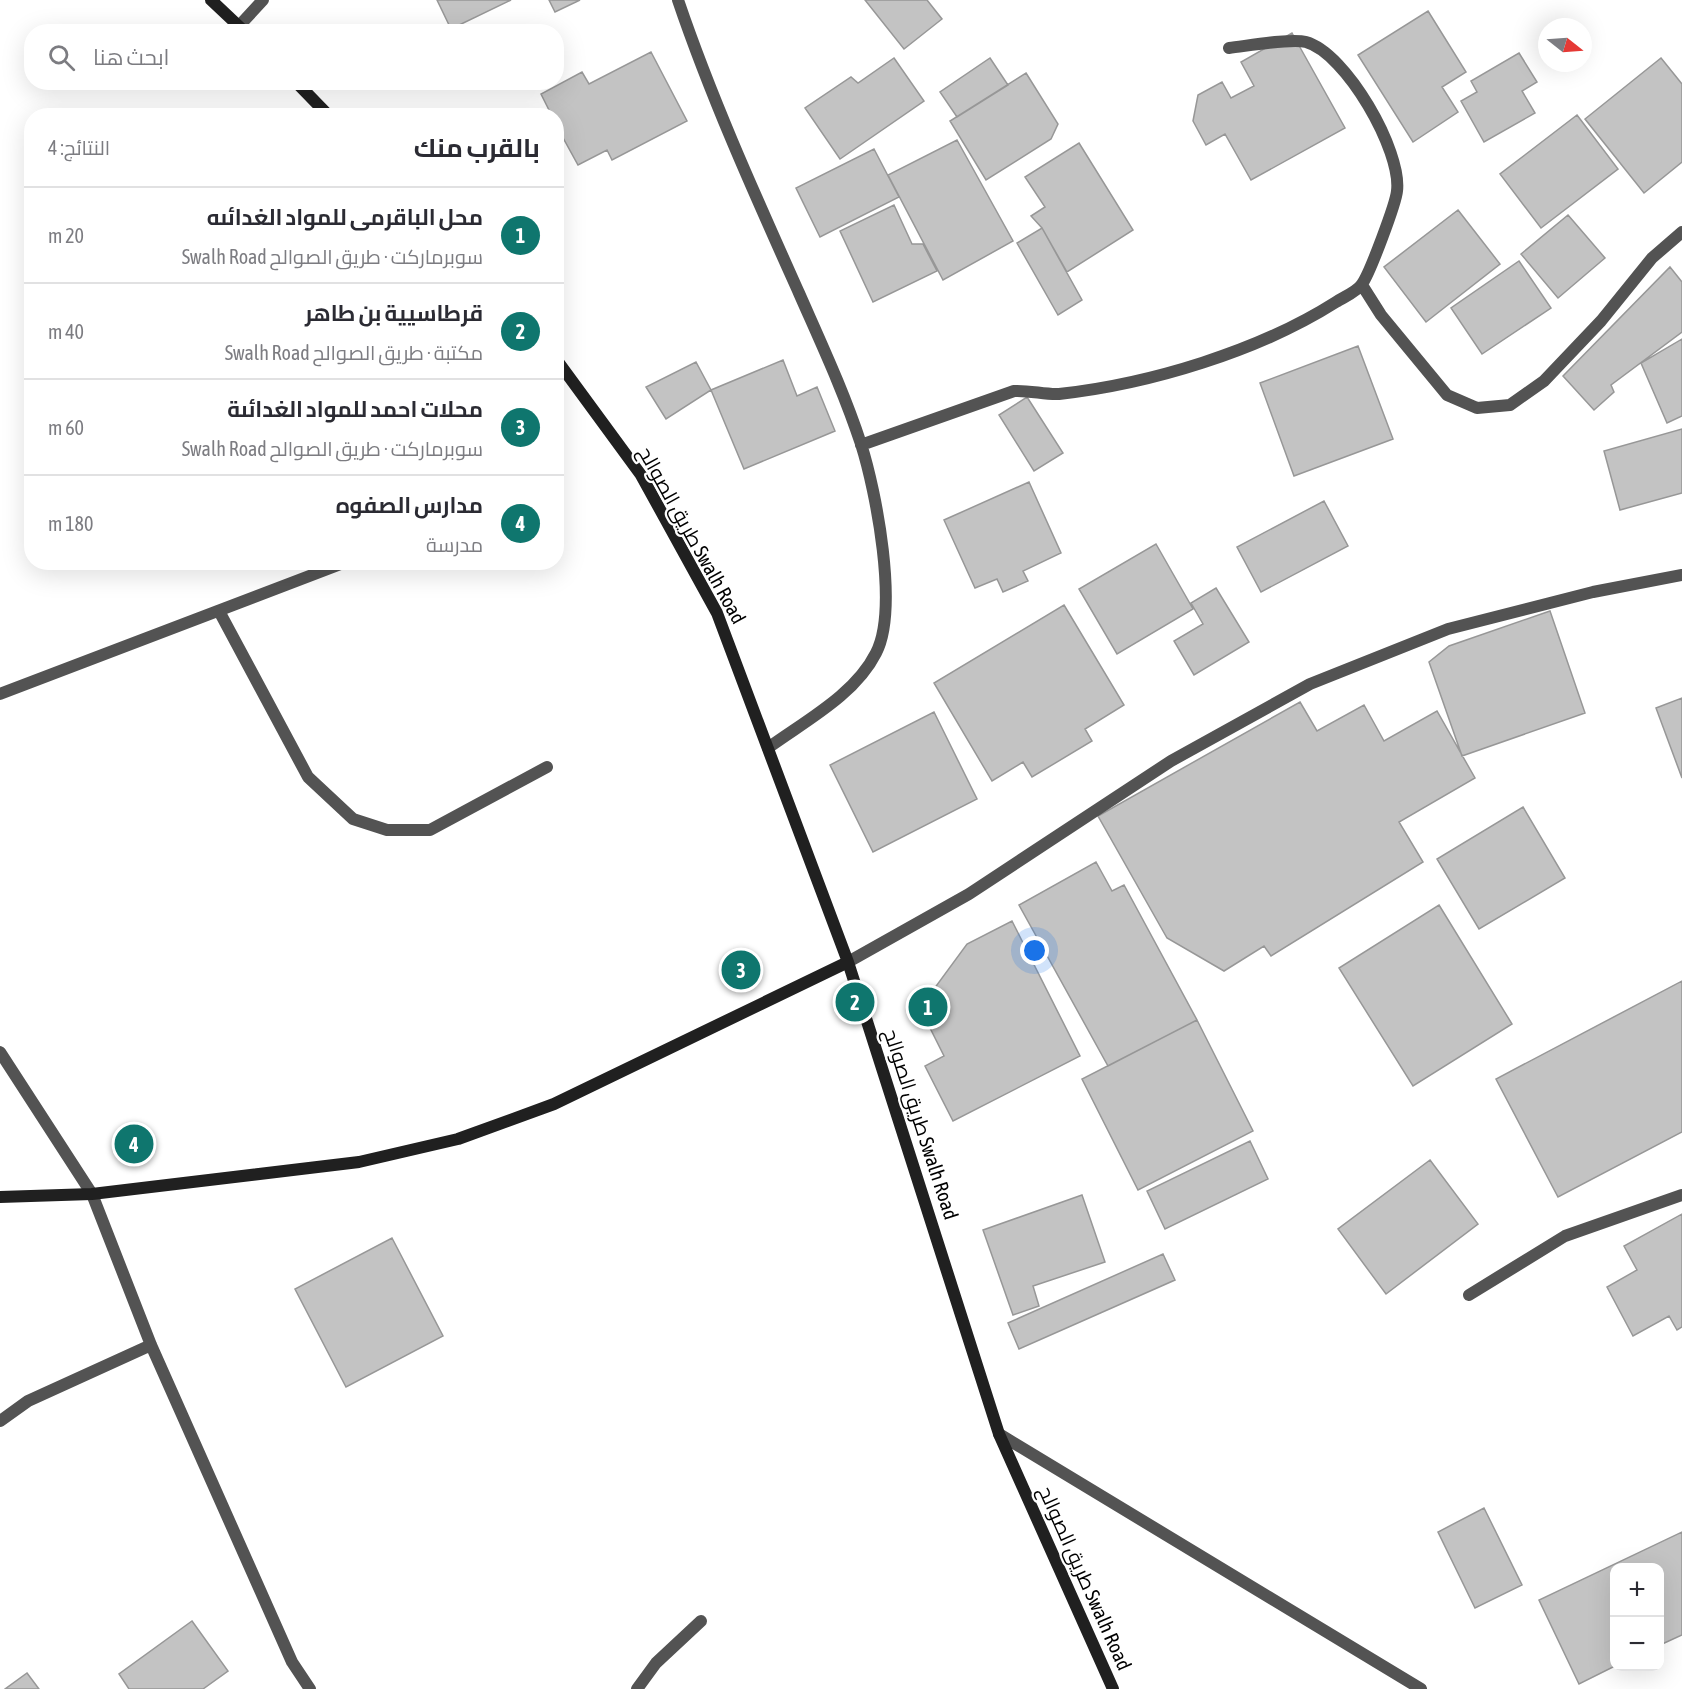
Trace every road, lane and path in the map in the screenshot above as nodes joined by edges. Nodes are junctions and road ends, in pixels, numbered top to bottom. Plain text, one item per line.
1 (211, 0) edge
2 (263, 0) edge
3 (678, 0) edge
4 (237, 24) edge
5 (246, 24) edge
6 (1229, 48) dead end
7 (304, 90) edge
8 (321, 108) edge
9 (1682, 232) edge
10 (1362, 285) junction
11 (564, 370) edge
12 (861, 445) junction
13 (325, 570) edge
14 (1682, 575) edge
15 (219, 610) junction
16 (0, 694) edge
17 (768, 748) junction
18 (547, 767) dead end
19 (848, 962) junction
20 (0, 1052) edge
21 (92, 1194) junction
22 (1682, 1195) edge
23 (0, 1197) edge
24 (1469, 1295) dead end
25 (151, 1345) junction
26 (0, 1421) edge
27 (999, 1434) junction
28 (701, 1621) dead end
29 (310, 1689) edge
30 (637, 1689) edge
31 (1113, 1689) edge
32 (1421, 1689) edge

1 - 4 street
2 - 5 street
3 - 12 street
6 - 10 street
7 - 8 street
9 - 10 street
10 - 12 street
11 - 17 street, طريق الصوالح Swalh Road
12 - 17 street
13 - 15 street
14 - 19 street
15 - 16 street
15 - 18 street
17 - 19 street, طريق الصوالح Swalh Road
19 - 21 street
19 - 27 street, طريق الصوالح Swalh Road
20 - 21 street
21 - 23 street
21 - 25 street
22 - 24 street
25 - 26 street
25 - 29 street
27 - 31 street, طريق الصوالح Swalh Road
27 - 32 street
28 - 30 street

